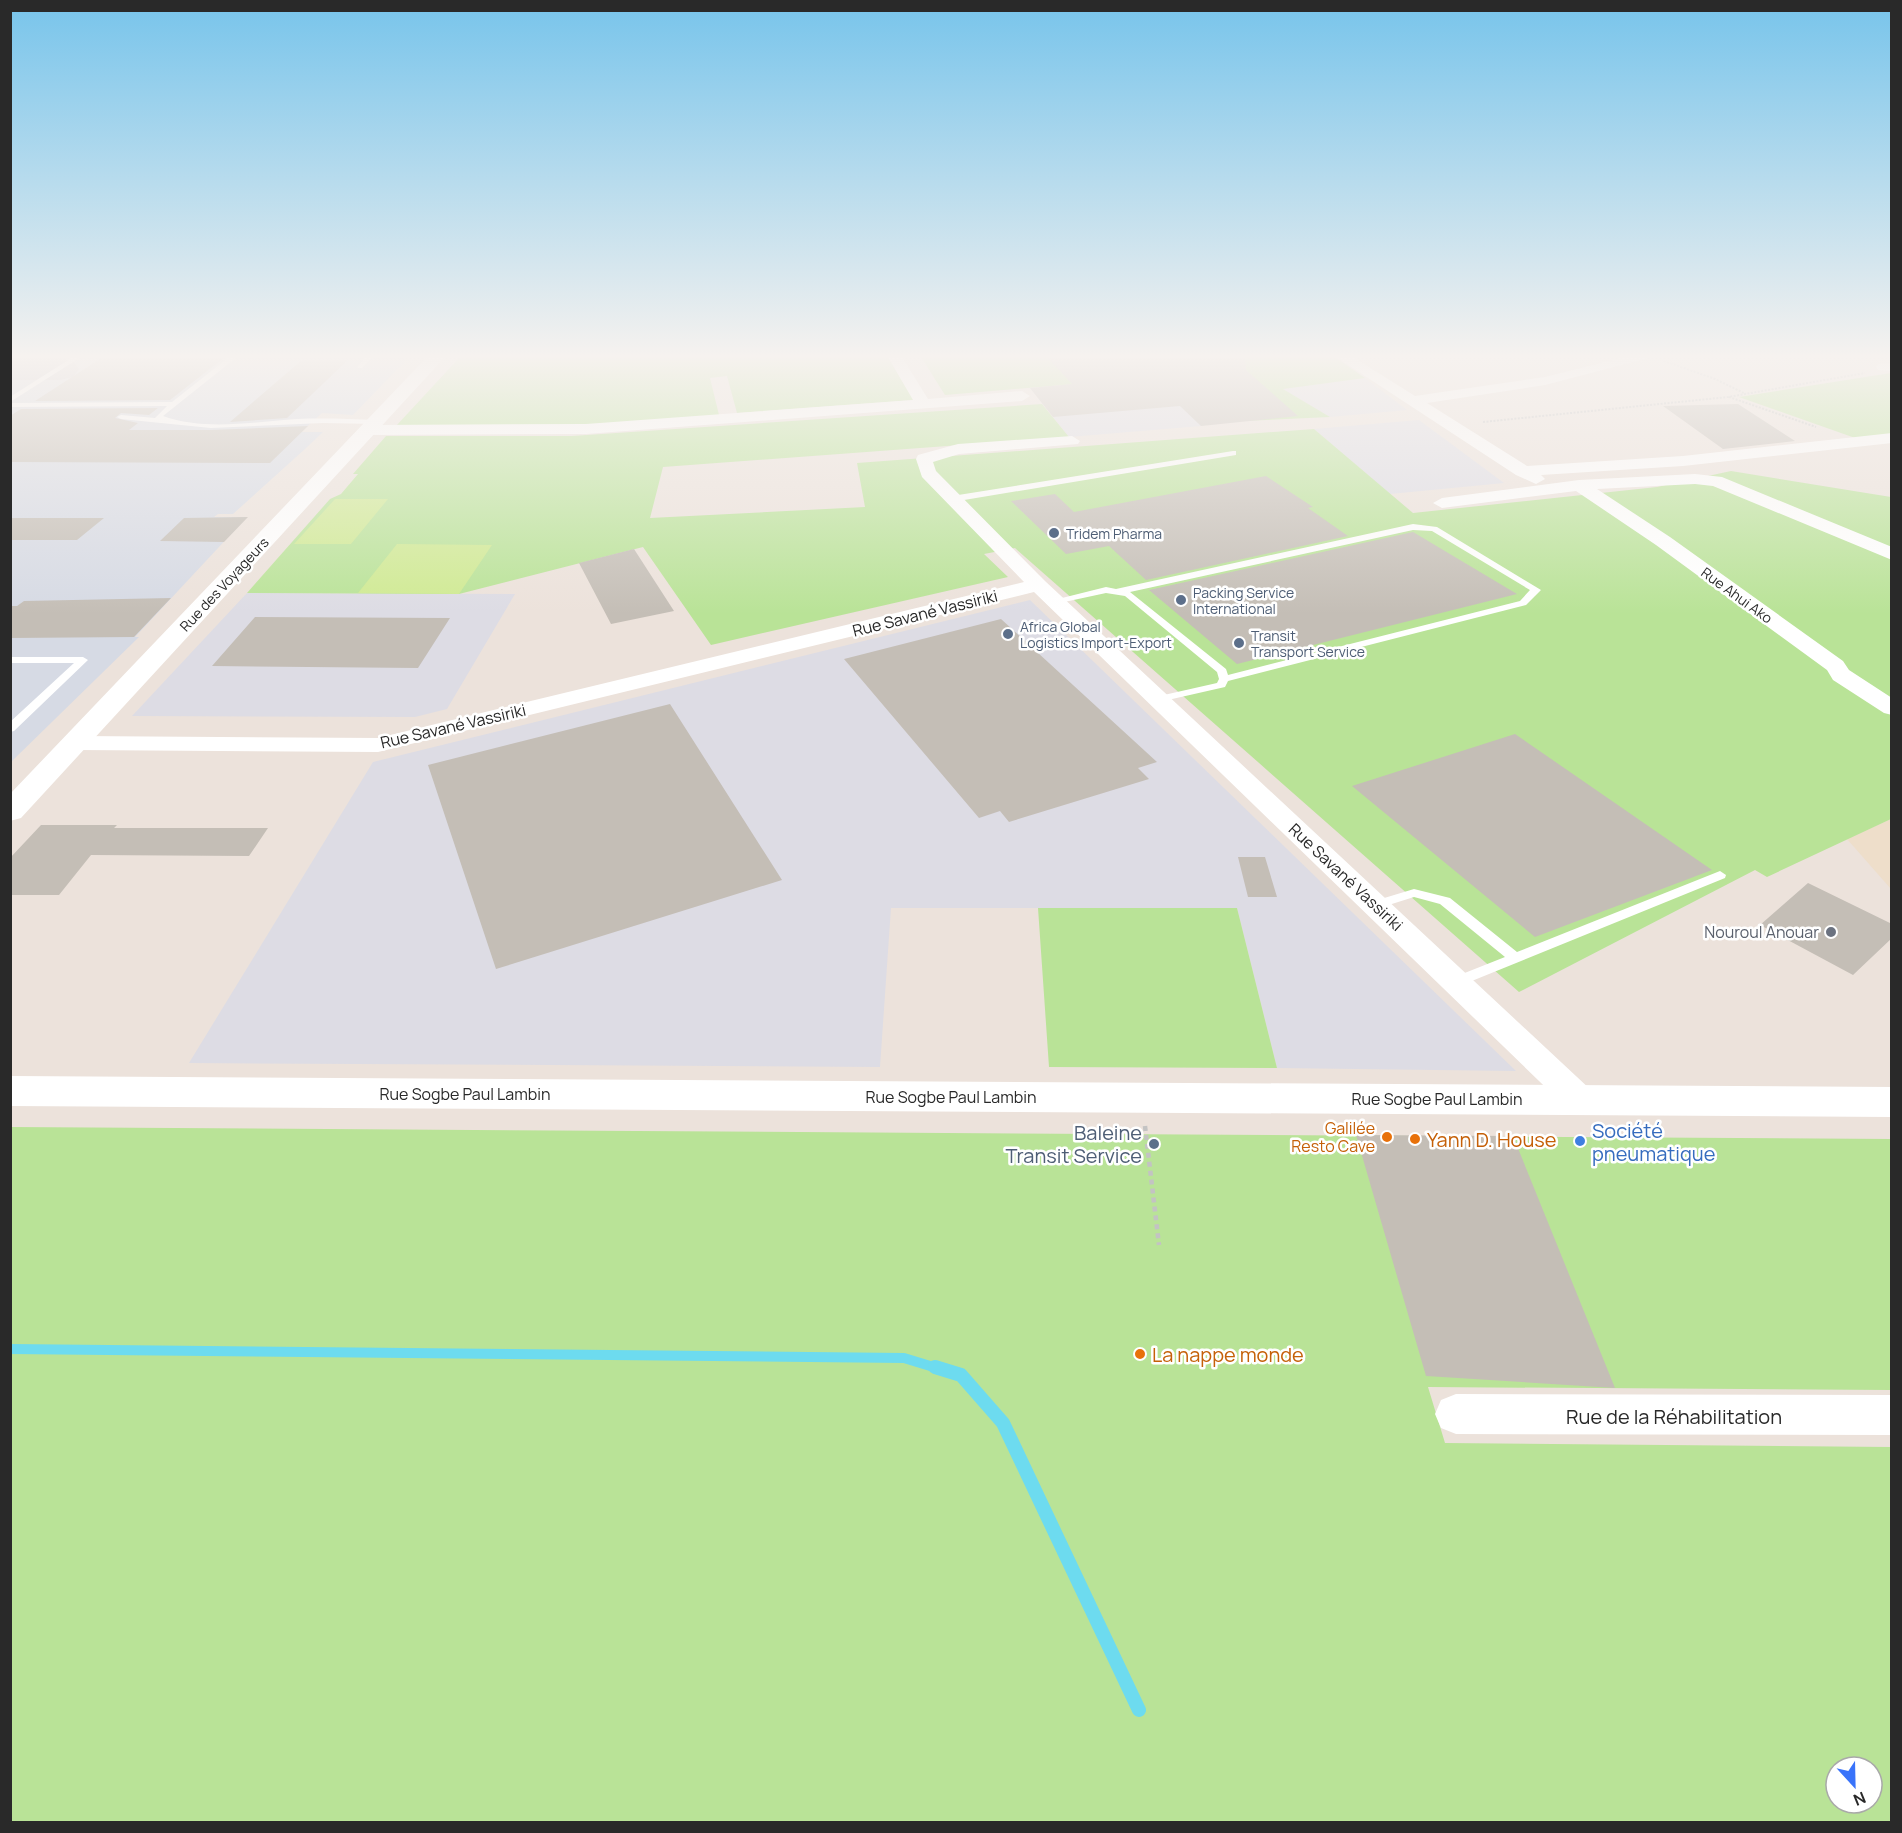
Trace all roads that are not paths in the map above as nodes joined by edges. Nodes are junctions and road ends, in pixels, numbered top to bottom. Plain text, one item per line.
1 (357, 443) edge
2 (1050, 443) edge
3 (1476, 443) edge
4 (1844, 443) edge
5 (1233, 453) dead end
6 (1522, 471) junction
7 (1579, 485) junction
8 (1552, 489) junction
9 (952, 499) junction
10 (1442, 502) dead end
11 (1892, 554) edge
12 (1119, 591) junction
13 (1047, 593) junction
14 (10, 660) edge
15 (1224, 679) junction
16 (1159, 699) junction
17 (1892, 708) edge
18 (10, 729) edge
19 (77, 742) junction
20 (10, 812) edge
21 (1720, 875) dead end
22 (1376, 905) junction
23 (1515, 958) junction
24 (1457, 982) junction
25 (10, 1091) edge
26 (1580, 1100) junction
27 (1892, 1102) edge
28 (1456, 1414) dead end
29 (1892, 1415) edge

1 - 19 street, Rue des Voyageurs
2 - 9 street
3 - 6 street
4 - 6 street
5 - 9 lane
6 - 8 street
7 - 8 street
7 - 11 street
7 - 17 street, Rue Ahui Ako
8 - 10 street
9 - 13 street
12 - 13 lane
12 - 15 lane
12 - 15 lane
13 - 16 street, Rue Savané Vassiriki
13 - 19 street, Rue Savané Vassiriki
14 - 18 lane
15 - 16 lane
16 - 22 street, Rue Savané Vassiriki
19 - 20 street, Rue des Voyageurs
21 - 23 lane
22 - 23 lane
22 - 24 street, Rue Savané Vassiriki
23 - 24 lane
24 - 26 street, Rue Savané Vassiriki
25 - 26 street, Rue Sogbe Paul Lambin
26 - 27 street, Rue Sogbe Paul Lambin
28 - 29 street, Rue de la Réhabilitation

